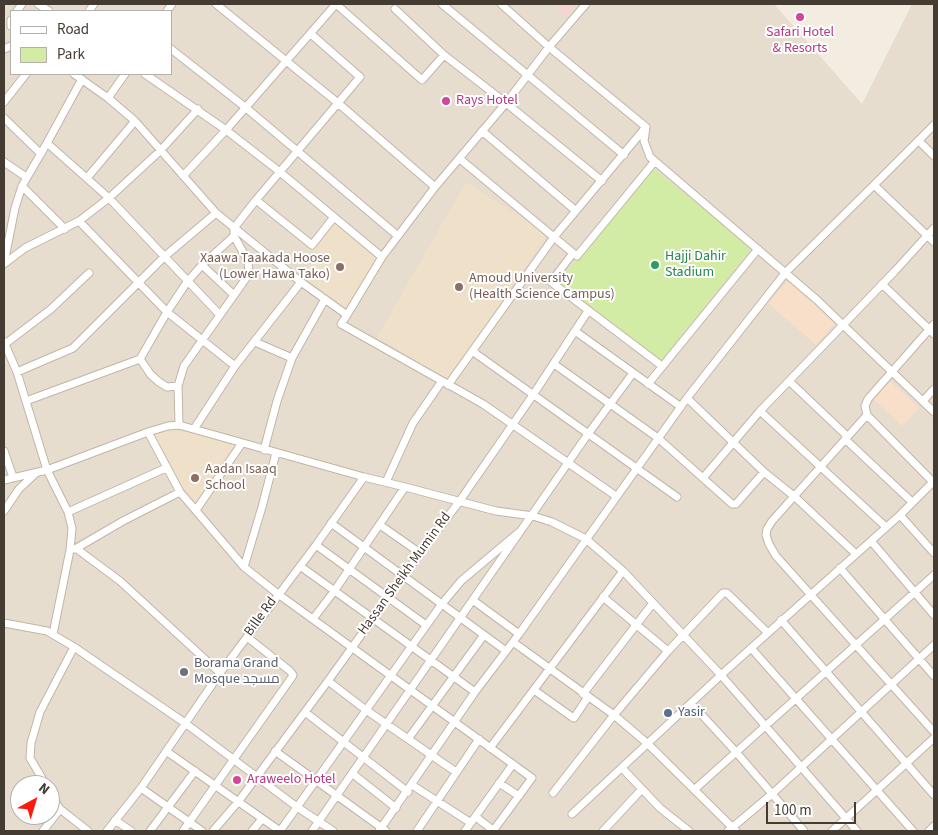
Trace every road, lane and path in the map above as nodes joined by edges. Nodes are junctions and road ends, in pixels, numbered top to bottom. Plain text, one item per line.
1 (216, 4) edge
2 (442, 4) edge
3 (501, 4) edge
4 (586, 4) edge
5 (395, 10) dead end
6 (311, 34) junction
7 (549, 46) junction
8 (172, 50) edge
9 (444, 55) junction
10 (287, 61) junction
11 (25, 75) edge
12 (76, 75) edge
13 (124, 75) edge
14 (147, 75) edge
15 (527, 75) junction
16 (82, 79) junction
17 (108, 98) junction
18 (4, 102) edge
19 (338, 103) junction
20 (506, 103) junction
21 (245, 107) junction
22 (198, 109) junction
23 (4, 118) edge
24 (135, 121) junction
25 (934, 125) edge
26 (646, 127) junction
27 (226, 130) junction
28 (482, 132) junction
29 (919, 141) junction
30 (47, 143) junction
31 (160, 151) junction
32 (296, 151) junction
33 (41, 154) junction
34 (624, 155) junction
35 (934, 156) edge
36 (460, 159) junction
37 (4, 162) edge
38 (655, 162) junction
39 (280, 172) junction
40 (183, 176) junction
41 (26, 177) junction
42 (87, 178) junction
43 (602, 181) junction
44 (874, 185) junction
45 (22, 186) junction
46 (435, 187) junction
47 (109, 198) junction
48 (256, 200) junction
49 (576, 211) junction
50 (216, 214) junction
51 (334, 217) junction
52 (80, 220) junction
53 (234, 228) junction
54 (934, 228) edge
55 (65, 229) junction
56 (928, 235) junction
57 (234, 236) junction
58 (398, 236) junction
59 (554, 237) junction
60 (934, 242) edge
61 (758, 249) junction
62 (573, 253) junction
63 (164, 257) junction
64 (382, 257) junction
65 (4, 263) edge
66 (202, 265) junction
67 (786, 272) junction
68 (89, 273) dead end
69 (139, 281) junction
70 (187, 282) junction
71 (301, 282) junction
72 (882, 284) junction
73 (234, 295) junction
74 (325, 300) junction
75 (588, 311) junction
76 (167, 312) junction
77 (220, 315) junction
78 (347, 315) junction
79 (843, 324) junction
80 (933, 329) edge
81 (575, 331) junction
82 (201, 340) junction
83 (255, 342) junction
84 (4, 343) edge
85 (472, 351) junction
86 (292, 358) junction
87 (140, 359) junction
88 (554, 364) junction
89 (236, 366) junction
90 (662, 366) junction
91 (16, 372) junction
92 (892, 372) junction
93 (633, 373) junction
94 (789, 382) junction
95 (445, 383) junction
96 (648, 384) junction
97 (178, 386) junction
98 (934, 389) edge
99 (533, 395) junction
100 (687, 398) junction
101 (26, 401) junction
102 (923, 401) junction
103 (610, 403) junction
104 (681, 407) junction
105 (760, 410) junction
106 (934, 412) edge
107 (867, 415) junction
108 (514, 424) junction
109 (179, 425) junction
110 (194, 429) junction
111 (148, 432) junction
112 (588, 434) junction
113 (658, 438) junction
114 (846, 438) junction
115 (733, 442) junction
116 (242, 443) junction
117 (264, 450) junction
118 (4, 451) edge
119 (276, 453) junction
120 (569, 464) junction
121 (821, 466) junction
122 (636, 467) junction
123 (166, 468) junction
124 (47, 470) junction
125 (37, 472) junction
126 (764, 472) junction
127 (13, 477) junction
128 (364, 478) junction
129 (703, 478) junction
130 (4, 480) edge
131 (386, 482) junction
132 (933, 485) edge
133 (405, 487) junction
134 (180, 492) junction
135 (616, 496) junction
136 (677, 497) dead end
137 (794, 497) junction
138 (459, 502) junction
139 (912, 502) junction
140 (196, 510) junction
141 (4, 511) edge
142 (68, 512) junction
143 (900, 515) junction
144 (533, 516) junction
145 (331, 523) junction
146 (380, 525) junction
147 (886, 527) junction
148 (524, 528) junction
149 (586, 539) junction
150 (871, 541) junction
151 (316, 545) junction
152 (364, 547) junction
153 (74, 549) junction
154 (420, 553) junction
155 (934, 553) edge
156 (856, 554) junction
157 (300, 566) junction
158 (244, 567) junction
159 (840, 568) junction
160 (350, 569) junction
161 (623, 571) junction
162 (934, 575) edge
163 (404, 576) junction
164 (335, 590) junction
165 (915, 592) junction
166 (278, 594) junction
167 (810, 594) junction
168 (388, 597) junction
169 (603, 597) junction
170 (474, 600) junction
171 (653, 603) junction
172 (441, 605) junction
173 (934, 615) edge
174 (373, 618) junction
175 (313, 619) junction
176 (461, 619) junction
177 (885, 619) junction
178 (781, 620) junction
179 (4, 623) edge
180 (636, 624) junction
181 (426, 625) junction
182 (768, 632) junction
183 (53, 634) junction
184 (519, 634) junction
185 (484, 635) junction
186 (683, 635) junction
187 (247, 637) junction
188 (513, 642) junction
189 (856, 644) junction
190 (934, 645) edge
191 (411, 646) junction
192 (74, 647) junction
193 (351, 647) junction
194 (751, 648) junction
195 (506, 651) junction
196 (668, 651) junction
197 (919, 659) junction
198 (432, 661) junction
199 (550, 669) junction
200 (826, 671) junction
201 (220, 673) junction
202 (721, 675) junction
203 (390, 676) junction
204 (934, 676) edge
205 (453, 677) junction
206 (328, 681) junction
207 (892, 684) junction
208 (411, 690) junction
209 (534, 690) junction
210 (475, 692) junction
211 (586, 696) junction
212 (795, 699) junction
213 (691, 703) junction
214 (432, 706) junction
215 (366, 710) junction
216 (305, 712) junction
217 (862, 712) junction
218 (614, 716) junction
219 (454, 722) junction
220 (185, 723) junction
221 (387, 724) junction
222 (766, 726) junction
223 (934, 732) edge
224 (934, 738) edge
225 (408, 739) junction
226 (479, 739) junction
227 (831, 740) junction
228 (343, 742) junction
229 (648, 744) junction
230 (490, 748) junction
231 (166, 751) junction
232 (275, 751) junction
233 (736, 752) junction
234 (431, 755) junction
235 (364, 757) junction
236 (234, 760) junction
237 (513, 764) junction
238 (906, 764) junction
239 (801, 767) junction
240 (622, 768) junction
241 (195, 771) junction
242 (456, 772) junction
243 (352, 774) junction
244 (40, 775) edge
245 (256, 776) junction
246 (317, 781) junction
247 (499, 783) junction
248 (215, 785) junction
249 (140, 788) junction
250 (410, 789) junction
251 (642, 789) junction
252 (695, 789) junction
253 (878, 790) junction
254 (553, 793) dead end
255 (772, 794) junction
256 (337, 795) junction
257 (934, 795) edge
258 (519, 796) junction
259 (437, 801) junction
260 (238, 802) junction
261 (168, 807) junction
262 (297, 808) junction
263 (396, 808) junction
264 (60, 809) edge
265 (572, 814) dead end
266 (262, 819) junction
267 (115, 820) junction
268 (473, 820) junction
269 (846, 820) junction
270 (189, 822) junction
271 (319, 822) junction
272 (934, 826) edge
273 (382, 830) edge
274 (732, 830) edge
275 (88, 831) edge
276 (107, 831) edge
277 (131, 831) edge
278 (150, 831) edge
279 (183, 831) edge
280 (202, 831) edge
281 (213, 831) edge
282 (252, 831) edge
283 (280, 831) edge
284 (312, 831) edge
285 (333, 831) edge
286 (417, 831) edge
287 (465, 831) edge
288 (494, 831) edge
289 (603, 831) edge
290 (689, 831) edge
291 (804, 831) edge
292 (832, 831) edge
293 (857, 831) edge
294 (913, 831) edge
295 (929, 831) edge

1 - 10 street
2 - 15 street
3 - 7 street
4 - 7 street
5 - 9 street
6 - 9 street
6 - 10 street
6 - 19 street
7 - 15 street
7 - 26 street
8 - 21 street
9 - 20 street
10 - 19 street
10 - 21 street
11 - 18 street
12 - 16 street
13 - 17 street
14 - 22 street
15 - 20 street
15 - 34 street
16 - 17 street
16 - 30 street
17 - 24 street
19 - 32 street
19 - 46 street
20 - 28 street
20 - 43 street
21 - 27 street
21 - 32 street
22 - 27 street
22 - 31 street
23 - 33 street
24 - 31 street
24 - 42 street
25 - 29 street
26 - 34 street
26 - 38 street
27 - 39 street
27 - 40 street
28 - 36 street
28 - 49 street
29 - 35 street
29 - 44 street
30 - 33 street
30 - 42 street
31 - 40 street
31 - 47 street
32 - 39 street
32 - 58 street
33 - 41 street
34 - 43 street
36 - 46 street
36 - 59 street
37 - 41 street
38 - 61 street
38 - 62 street
39 - 48 street
39 - 51 street
40 - 50 street
41 - 45 street
42 - 47 street
43 - 49 street
44 - 56 street
44 - 67 street
45 - 55 street
45 - 65 street
46 - 58 street
47 - 52 street
47 - 63 street
48 - 51 street
48 - 53 street
49 - 59 street
50 - 53 street
50 - 63 street
51 - 64 street
52 - 55 street
52 - 69 street
53 - 57 street
53 - 71 street
54 - 56 street
55 - 65 street
56 - 60 street
56 - 72 street
57 - 66 street
57 - 73 street
58 - 64 street
59 - 62 street
59 - 85 street
61 - 67 street
61 - 90 street
62 - 75 street
63 - 69 street
63 - 70 street
64 - 78 street
66 - 70 street
66 - 73 street
67 - 79 street
67 - 100 street
68 - 84 street
69 - 76 street
69 - 91 street
70 - 76 street
70 - 77 street
71 - 74 street
71 - 83 street
72 - 79 street
72 - 80 street
73 - 77 street
74 - 78 street
74 - 86 street
75 - 81 street, Hassan Sheikh Mumin Rd
75 - 90 street
76 - 82 street
76 - 87 street
77 - 82 street
78 - 95 street
79 - 92 street
79 - 94 street
80 - 92 street
81 - 88 street, Hassan Sheikh Mumin Rd
81 - 93 street
82 - 89 street
82 - 97 street
83 - 86 street
83 - 89 street
84 - 91 street
85 - 95 street
85 - 99 street
86 - 117 street
87 - 97 street
87 - 101 street
88 - 99 street, Hassan Sheikh Mumin Rd
88 - 103 street
89 - 110 street
90 - 96 street
91 - 101 street
92 - 102 street
92 - 107 street
93 - 96 street
93 - 103 street
94 - 105 street
94 - 114 street
95 - 108 street
95 - 131 street
96 - 104 street
97 - 109 street
98 - 102 street
99 - 108 street, Hassan Sheikh Mumin Rd
99 - 112 street
100 - 104 street
100 - 115 street
101 - 124 street
102 - 106 street
103 - 112 street
103 - 113 street
104 - 113 street
105 - 115 street
105 - 121 street
107 - 114 street
107 - 132 street
108 - 120 street
108 - 138 street, Hassan Sheikh Mumin Rd
109 - 110 street
109 - 111 street
110 - 116 street
111 - 123 street
111 - 124 street
112 - 120 street
112 - 122 street
113 - 122 street
113 - 129 street
114 - 121 street
114 - 139 street
115 - 126 street
115 - 129 street
116 - 117 street
116 - 140 street
117 - 119 street
118 - 127 street
119 - 128 street
119 - 158 street
120 - 135 street
120 - 144 street
121 - 137 street
121 - 147 street
122 - 135 street
122 - 136 street
123 - 134 street
123 - 142 street
124 - 125 street
124 - 142 street
125 - 127 street
125 - 141 street
126 - 129 street
126 - 137 street
127 - 130 street
128 - 131 street
128 - 145 street, Bille Rd
131 - 133 street
132 - 139 street
133 - 138 street
133 - 146 street
134 - 140 street
134 - 153 street
135 - 149 street
137 - 156 street
137 - 167 street
138 - 144 street
138 - 154 street, Hassan Sheikh Mumin Rd
139 - 143 street
140 - 158 street
142 - 153 street
143 - 147 street
143 - 155 street
144 - 148 street
144 - 149 street
145 - 151 street, Bille Rd
145 - 152 street
146 - 152 street
146 - 154 street
147 - 150 street
148 - 170 street
148 - 172 street
149 - 161 street
149 - 184 street
150 - 156 street
150 - 165 street
151 - 157 street, Bille Rd
151 - 160 street
152 - 160 street
152 - 163 street
153 - 183 street
153 - 201 street
154 - 163 street, Hassan Sheikh Mumin Rd
156 - 159 street
157 - 164 street
157 - 166 street, Bille Rd
158 - 166 street
159 - 167 street
159 - 177 street
160 - 164 street
160 - 168 street
161 - 169 street
161 - 171 street
162 - 165 street
163 - 168 street, Hassan Sheikh Mumin Rd
163 - 172 street
164 - 174 street
164 - 175 street
165 - 173 street
165 - 177 street
166 - 175 street
166 - 187 street, Bille Rd
167 - 178 street
167 - 189 street
168 - 174 street, Hassan Sheikh Mumin Rd
168 - 181 street
169 - 180 street
169 - 199 street
170 - 176 street
170 - 184 street
171 - 180 street
171 - 186 street
172 - 176 street
172 - 181 street
174 - 191 street
174 - 193 street, Hassan Sheikh Mumin Rd
175 - 193 street
176 - 185 street
176 - 198 street
177 - 189 street
177 - 197 street
178 - 182 street
178 - 200 street
179 - 183 street
180 - 196 street
180 - 211 street
181 - 191 street
182 - 186 street
182 - 194 street
183 - 192 street
184 - 188 street
185 - 195 street
185 - 205 street
186 - 196 street
186 - 202 street
187 - 201 street, Bille Rd
187 - 236 street
188 - 195 street
188 - 199 street
189 - 200 street
189 - 207 street
190 - 197 street
191 - 198 street
191 - 203 street
192 - 220 street
192 - 244 street
193 - 203 street
193 - 206 street, Hassan Sheikh Mumin Rd
194 - 202 street
194 - 212 street
195 - 210 street
196 - 218 street
197 - 204 street
197 - 207 street
198 - 205 street
198 - 208 street
199 - 209 street
199 - 211 street
200 - 212 street
200 - 217 street
201 - 220 street, Bille Rd
202 - 213 street
202 - 222 street
203 - 208 street
203 - 215 street
205 - 210 street
205 - 214 street
206 - 215 street
206 - 216 street, Hassan Sheikh Mumin Rd
207 - 217 street
207 - 223 street
208 - 214 street
208 - 221 street
209 - 211 street
209 - 230 street
210 - 219 street
211 - 218 street
212 - 222 street
212 - 227 street
213 - 229 street
213 - 233 street
214 - 219 street
214 - 225 street
215 - 221 street
215 - 228 street
216 - 228 street
216 - 232 street, Hassan Sheikh Mumin Rd
217 - 227 street
217 - 238 street
218 - 229 street
218 - 254 street
219 - 226 street
219 - 234 street
220 - 231 street, Bille Rd
220 - 236 street
221 - 225 street
221 - 235 street
222 - 233 street
222 - 239 street
224 - 238 street
225 - 234 street
226 - 230 street
226 - 242 street
227 - 239 street
227 - 253 street
228 - 235 street
228 - 246 street
229 - 240 street
229 - 252 street
230 - 237 street
231 - 241 street
231 - 249 street, Bille Rd
232 - 245 street, Hassan Sheikh Mumin Rd
232 - 246 street
233 - 252 street
233 - 255 street
234 - 242 street
234 - 250 street
235 - 243 street
235 - 250 street
236 - 245 street
236 - 248 street
237 - 247 street
237 - 258 street
238 - 253 street
238 - 257 street
239 - 255 street
239 - 269 street
240 - 251 street
240 - 265 street
241 - 248 street
241 - 261 street
242 - 259 street
243 - 256 street
243 - 263 street
245 - 260 street, Hassan Sheikh Mumin Rd
245 - 262 street
246 - 256 street
246 - 262 street
247 - 258 street
247 - 268 street
248 - 260 street
248 - 270 street
249 - 261 street
249 - 267 street, Bille Rd
250 - 259 street
250 - 263 street
251 - 289 street
251 - 290 street
252 - 274 street
253 - 269 street
253 - 294 street
255 - 274 street
255 - 291 street
256 - 271 street
256 - 273 street
258 - 288 street
259 - 268 street
259 - 286 street
260 - 266 street
260 - 281 street, Hassan Sheikh Mumin Rd
261 - 270 street
261 - 278 street
262 - 271 street
262 - 283 street
263 - 273 street
264 - 275 street
266 - 282 street
266 - 283 street
267 - 276 street, Bille Rd
267 - 277 street
268 - 287 street
268 - 288 street
269 - 292 street
269 - 293 street
270 - 279 street
270 - 280 street
271 - 284 street
271 - 285 street
272 - 295 street

